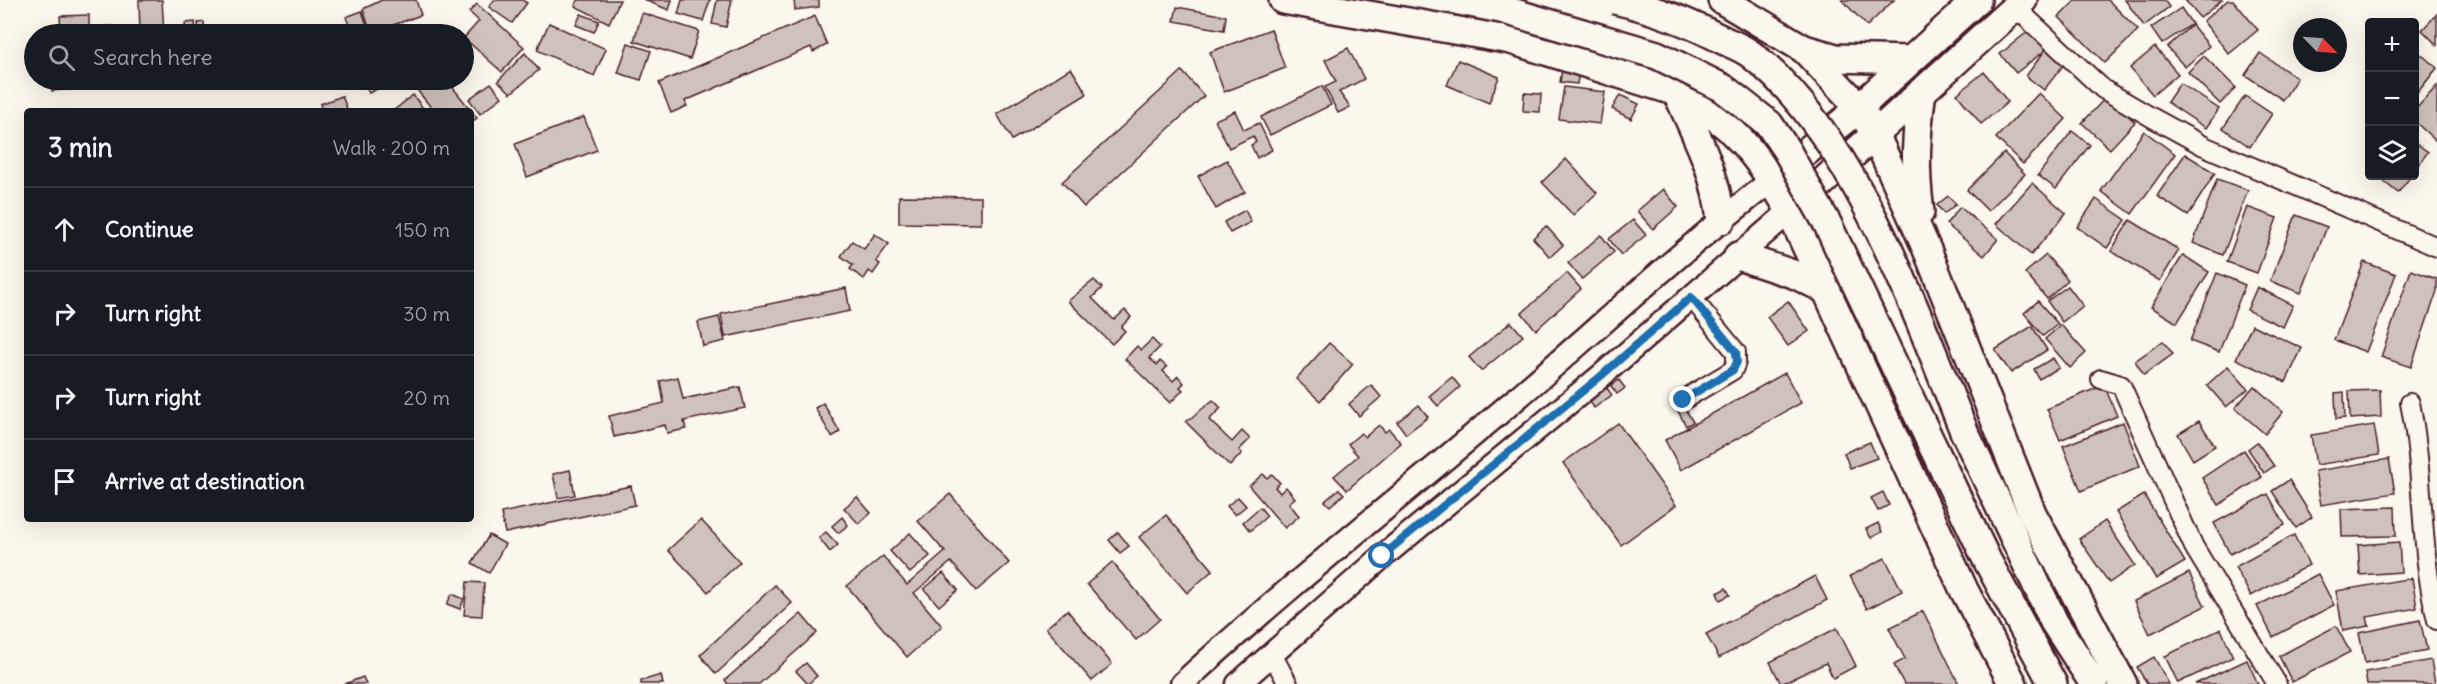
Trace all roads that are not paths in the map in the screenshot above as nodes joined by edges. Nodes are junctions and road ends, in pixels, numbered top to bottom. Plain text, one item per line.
1 (1283, 0) edge
2 (1454, 0) edge
3 (1615, 0) edge
4 (1722, 0) edge
5 (1977, 0) edge
6 (2019, 3) edge
7 (1804, 49) junction
8 (1909, 60) junction
9 (1677, 92) junction
10 (1922, 92) junction
11 (1859, 107) junction
12 (1875, 134) junction
13 (1772, 180) junction
14 (1790, 212) junction
15 (1721, 220) junction
16 (2437, 247) edge
17 (1928, 252) junction
18 (1738, 256) junction
19 (1827, 290) junction
20 (1691, 297) junction
21 (2101, 379) dead end
22 (1683, 400) dead end
23 (2410, 403) dead end
24 (2437, 620) edge
25 (1272, 654) junction
26 (1182, 684) edge
27 (1238, 684) edge
28 (1288, 684) edge
29 (2013, 684) edge
30 (2053, 684) edge
31 (2094, 684) edge
32 (2123, 684) edge
33 (2277, 684) edge

1 - 9 highway
2 - 30 highway, bridge
3 - 31 highway, bridge
4 - 7 highway
5 - 8 highway
6 - 10 highway
6 - 16 street
7 - 8 highway
7 - 11 highway
8 - 11 highway
9 - 13 highway
9 - 15 highway
10 - 12 highway
10 - 17 highway
11 - 12 highway
11 - 13 highway
12 - 14 highway
12 - 17 highway
13 - 14 highway
13 - 15 main road
14 - 18 main road
14 - 19 highway
15 - 26 main road
17 - 32 highway
18 - 19 highway
18 - 20 main road
19 - 29 highway
20 - 22 street
20 - 25 main road
21 - 33 street
23 - 24 street
25 - 27 main road
25 - 28 street

